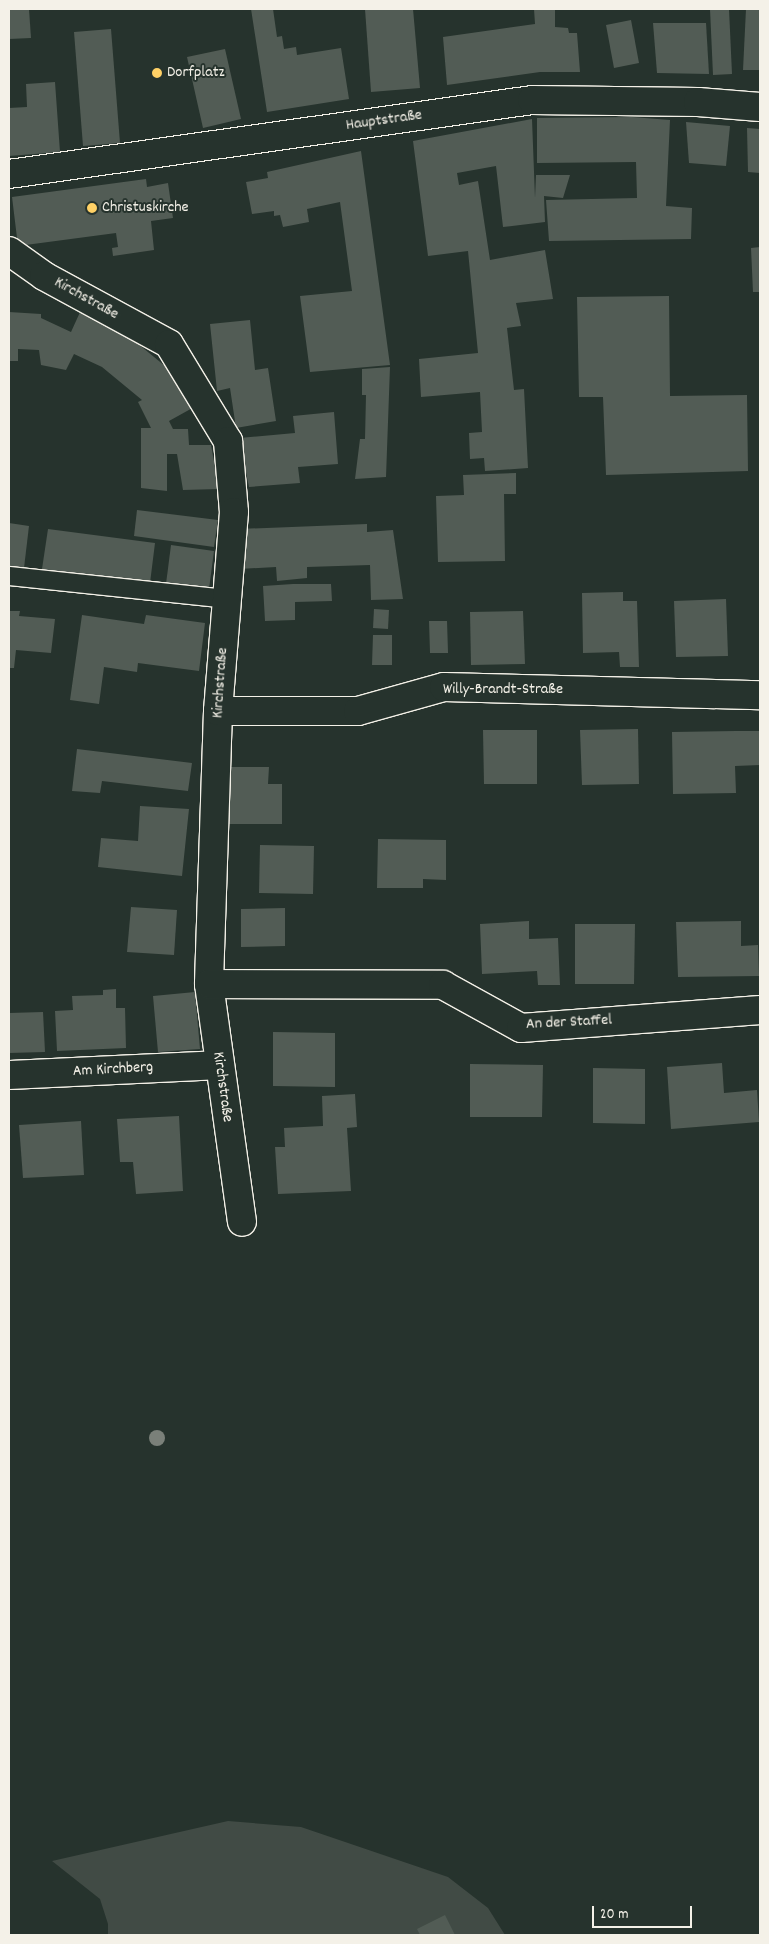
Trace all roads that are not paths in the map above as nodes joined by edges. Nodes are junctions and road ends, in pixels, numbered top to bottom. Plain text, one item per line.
1 (760, 107) edge
2 (9, 174) edge
3 (9, 250) edge
4 (9, 576) edge
5 (227, 599) junction
6 (760, 695) edge
7 (218, 711) junction
8 (209, 984) junction
9 (760, 1010) edge
10 (218, 1065) junction
11 (9, 1075) edge
12 (242, 1222) dead end

1 - 2 street, Hauptstraße
3 - 5 street, Kirchstraße
4 - 5 lane
5 - 7 street, Kirchstraße
6 - 7 street, Willy-Brandt-Straße
7 - 8 street, Kirchstraße
8 - 9 street, An der Staffel
8 - 10 street, Kirchstraße
10 - 11 street, Am Kirchberg
10 - 12 street, Kirchstraße

